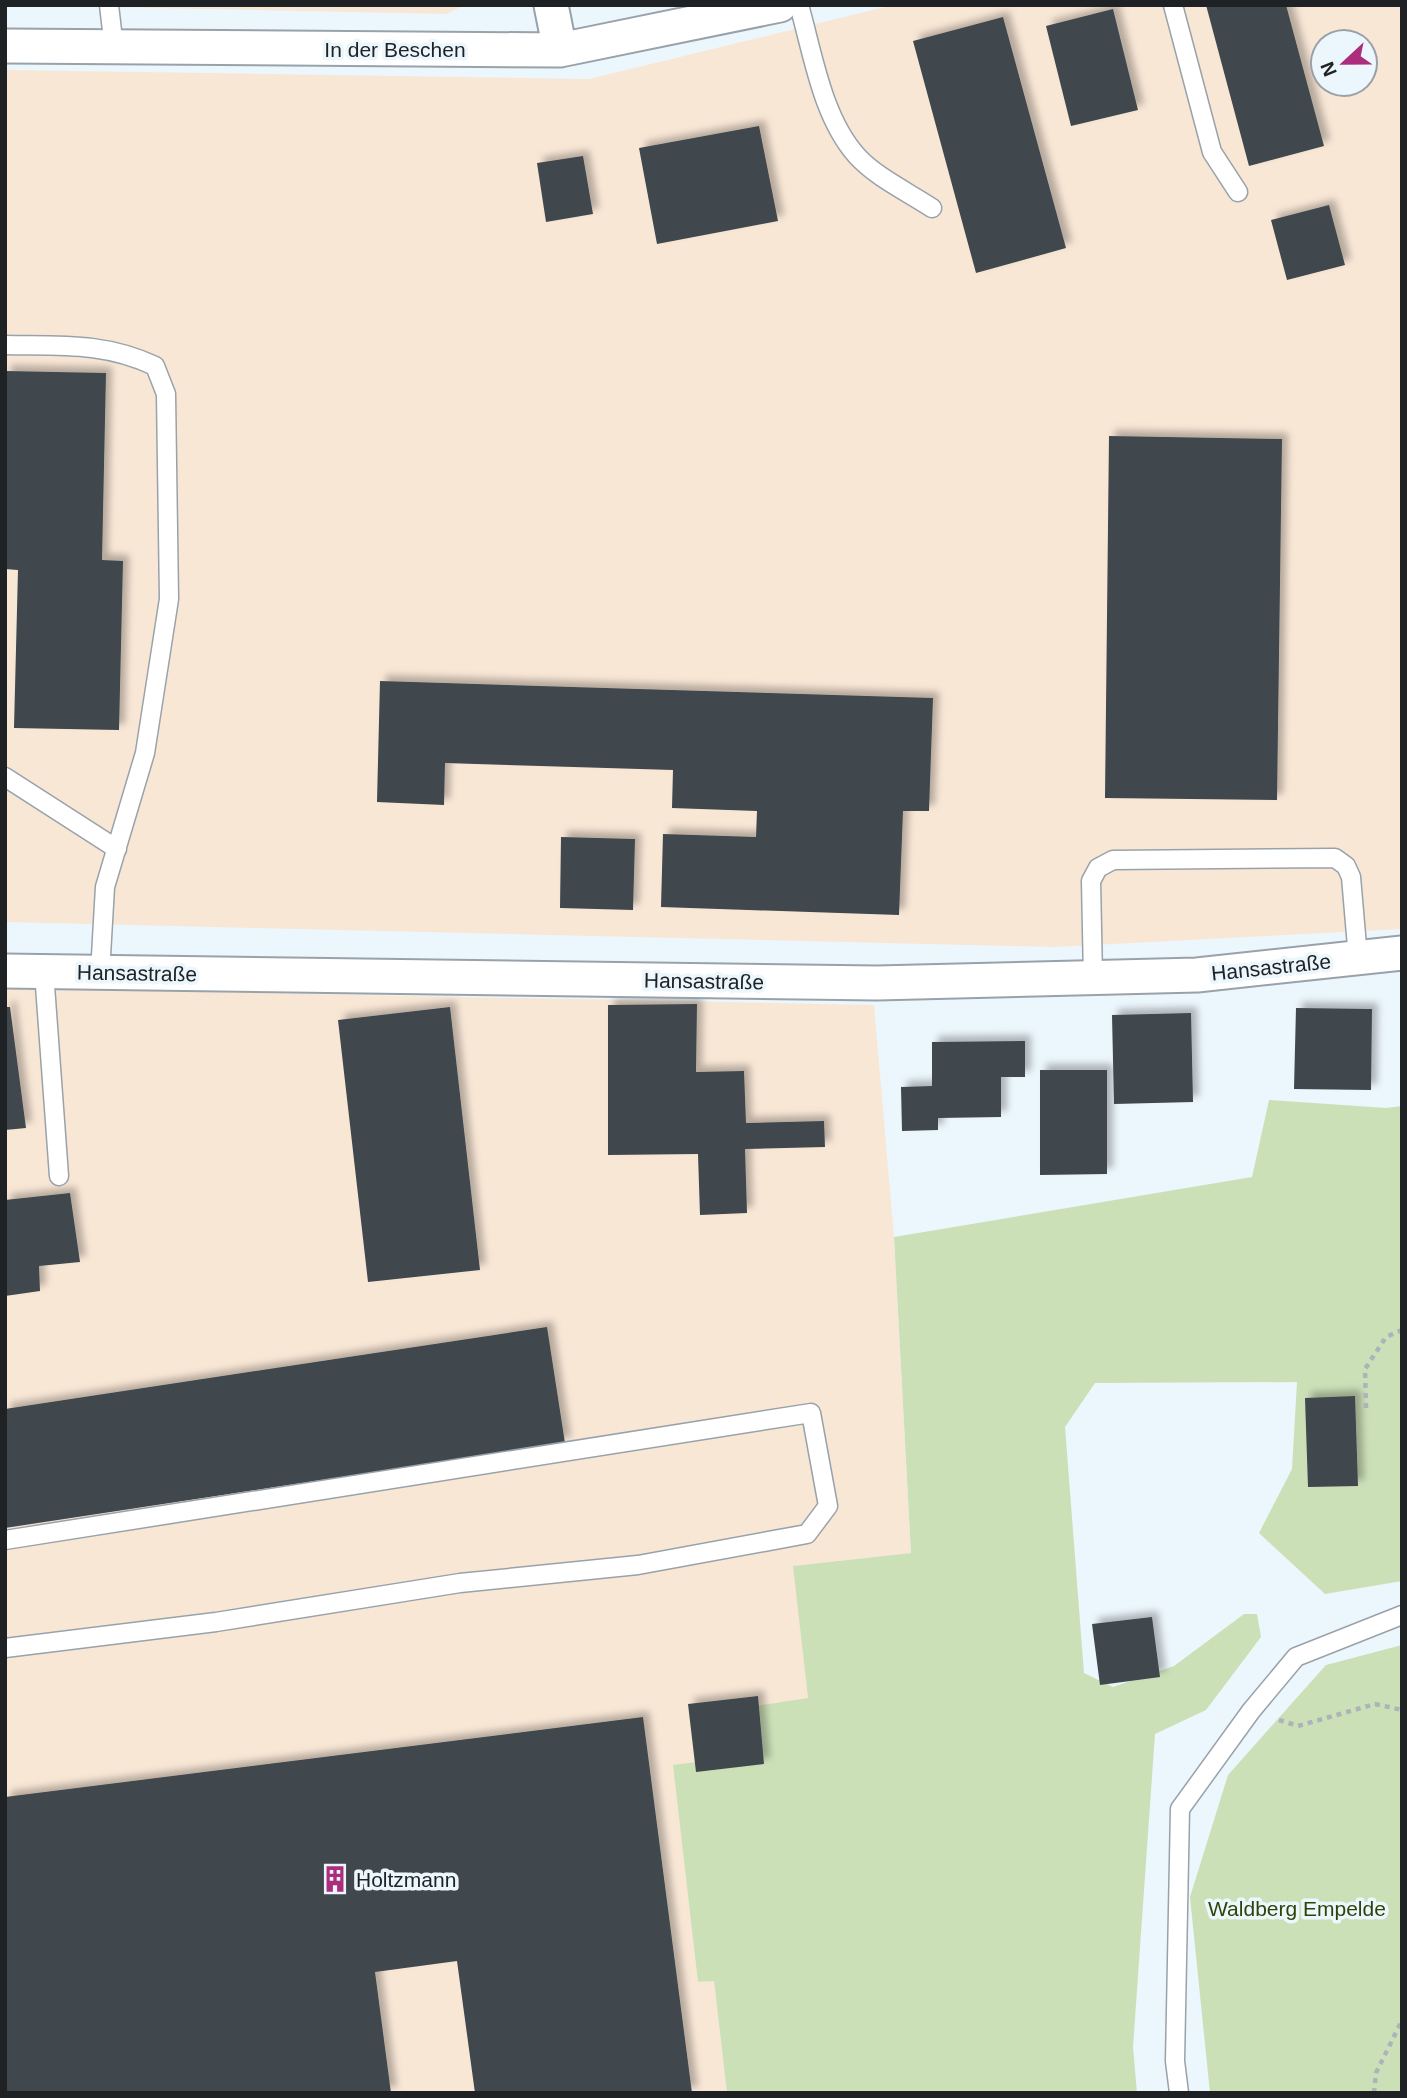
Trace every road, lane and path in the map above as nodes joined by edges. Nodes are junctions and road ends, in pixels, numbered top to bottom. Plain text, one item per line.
1 (109, 5) edge
2 (551, 5) edge
3 (780, 5) edge
4 (799, 5) edge
5 (1173, 5) edge
6 (5, 46) edge
7 (114, 48) junction
8 (559, 50) junction
9 (1238, 192) dead end
10 (932, 208) dead end
11 (5, 345) edge
12 (5, 777) edge
13 (117, 849) junction
14 (1402, 953) edge
15 (1358, 958) junction
16 (5, 971) edge
17 (44, 972) junction
18 (100, 973) junction
19 (1093, 978) junction
20 (59, 1176) dead end
21 (1402, 1330) edge
22 (1366, 1408) dead end
23 (5, 1540) edge
24 (1402, 1615) edge
25 (5, 1648) edge
26 (1402, 1710) edge
27 (1251, 1711) junction
28 (1402, 2020) edge
29 (1179, 2093) edge
30 (1374, 2093) edge

1 - 7 lane
2 - 8 street
3 - 8 street, In der Beschen
4 - 10 lane
5 - 9 lane
6 - 7 street, In der Beschen
7 - 8 street, In der Beschen
11 - 13 lane
12 - 13 lane
13 - 18 lane
14 - 15 street, Hansastraße
15 - 19 street, Hansastraße
15 - 19 lane
16 - 17 street, Hansastraße
17 - 18 street, Hansastraße
17 - 20 lane
18 - 19 street, Hansastraße
21 - 22 path
23 - 25 lane
24 - 27 lane
26 - 27 path
27 - 29 lane
28 - 30 path

